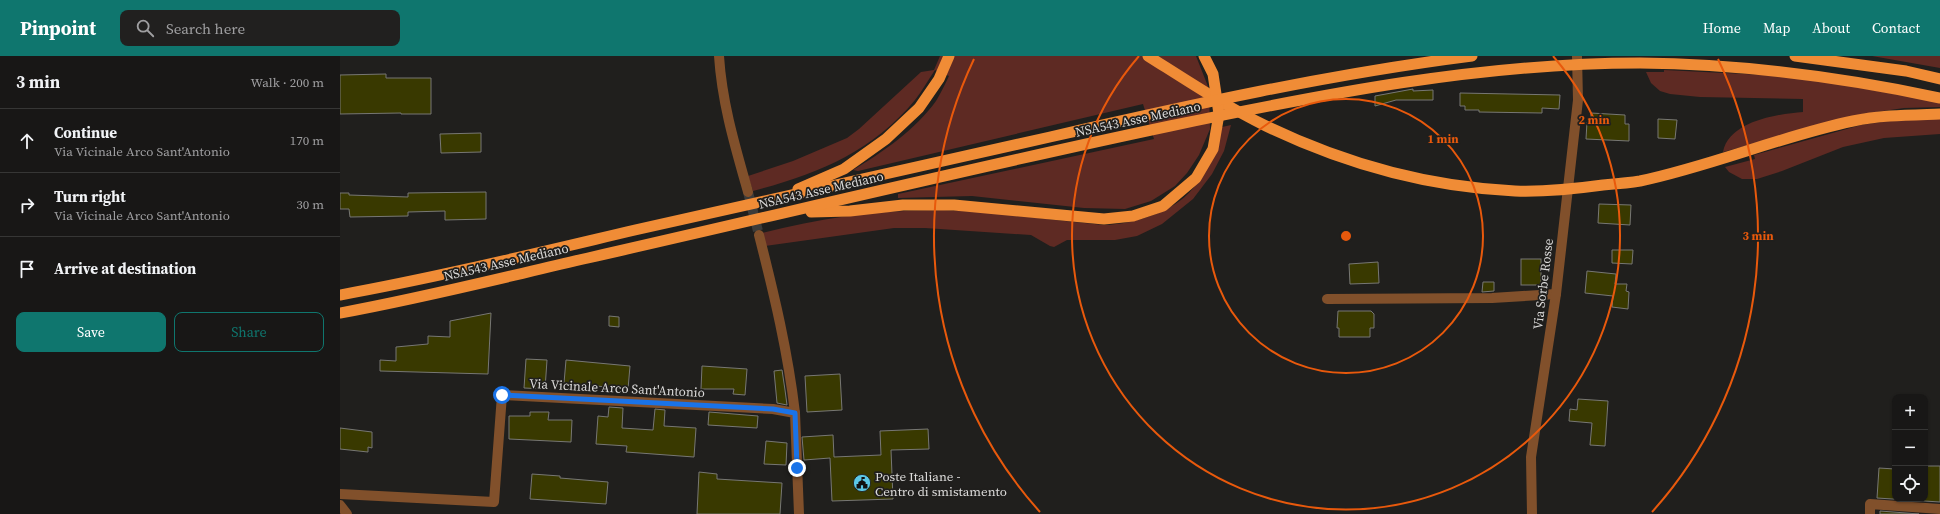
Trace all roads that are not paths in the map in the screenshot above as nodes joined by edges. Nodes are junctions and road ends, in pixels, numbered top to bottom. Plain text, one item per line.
1 (719, 56) edge
2 (949, 56) edge
3 (1148, 56) edge
4 (1204, 56) edge
5 (1472, 56) edge
6 (1577, 56) edge
7 (1795, 56) edge
8 (1940, 79) edge
9 (1940, 98) edge
10 (1940, 114) edge
11 (748, 192) tunnel mouth
12 (774, 199) junction
13 (787, 213) junction
14 (759, 235) tunnel mouth
15 (1556, 294) junction
16 (340, 295) edge
17 (1327, 299) dead end
18 (340, 313) edge
19 (795, 413) junction
20 (340, 494) edge
21 (340, 505) edge
22 (1940, 509) edge
23 (347, 514) edge
24 (798, 514) edge
25 (1532, 514) edge
26 (1870, 514) edge

1 - 11 street
2 - 12 highway
3 - 10 highway
4 - 13 highway
5 - 12 highway, NSA543 Asse Mediano
6 - 15 street, Via Sorbe Rosse
7 - 8 highway
9 - 13 highway, NSA543 Asse Mediano
12 - 16 highway, NSA543 Asse Mediano
13 - 18 highway, NSA543 Asse Mediano
14 - 19 street
15 - 17 street
15 - 25 street, Via Sorbe Rosse
19 - 20 street, Via Vicinale Arco Sant'Antonio
19 - 24 street
21 - 23 street
22 - 26 street

